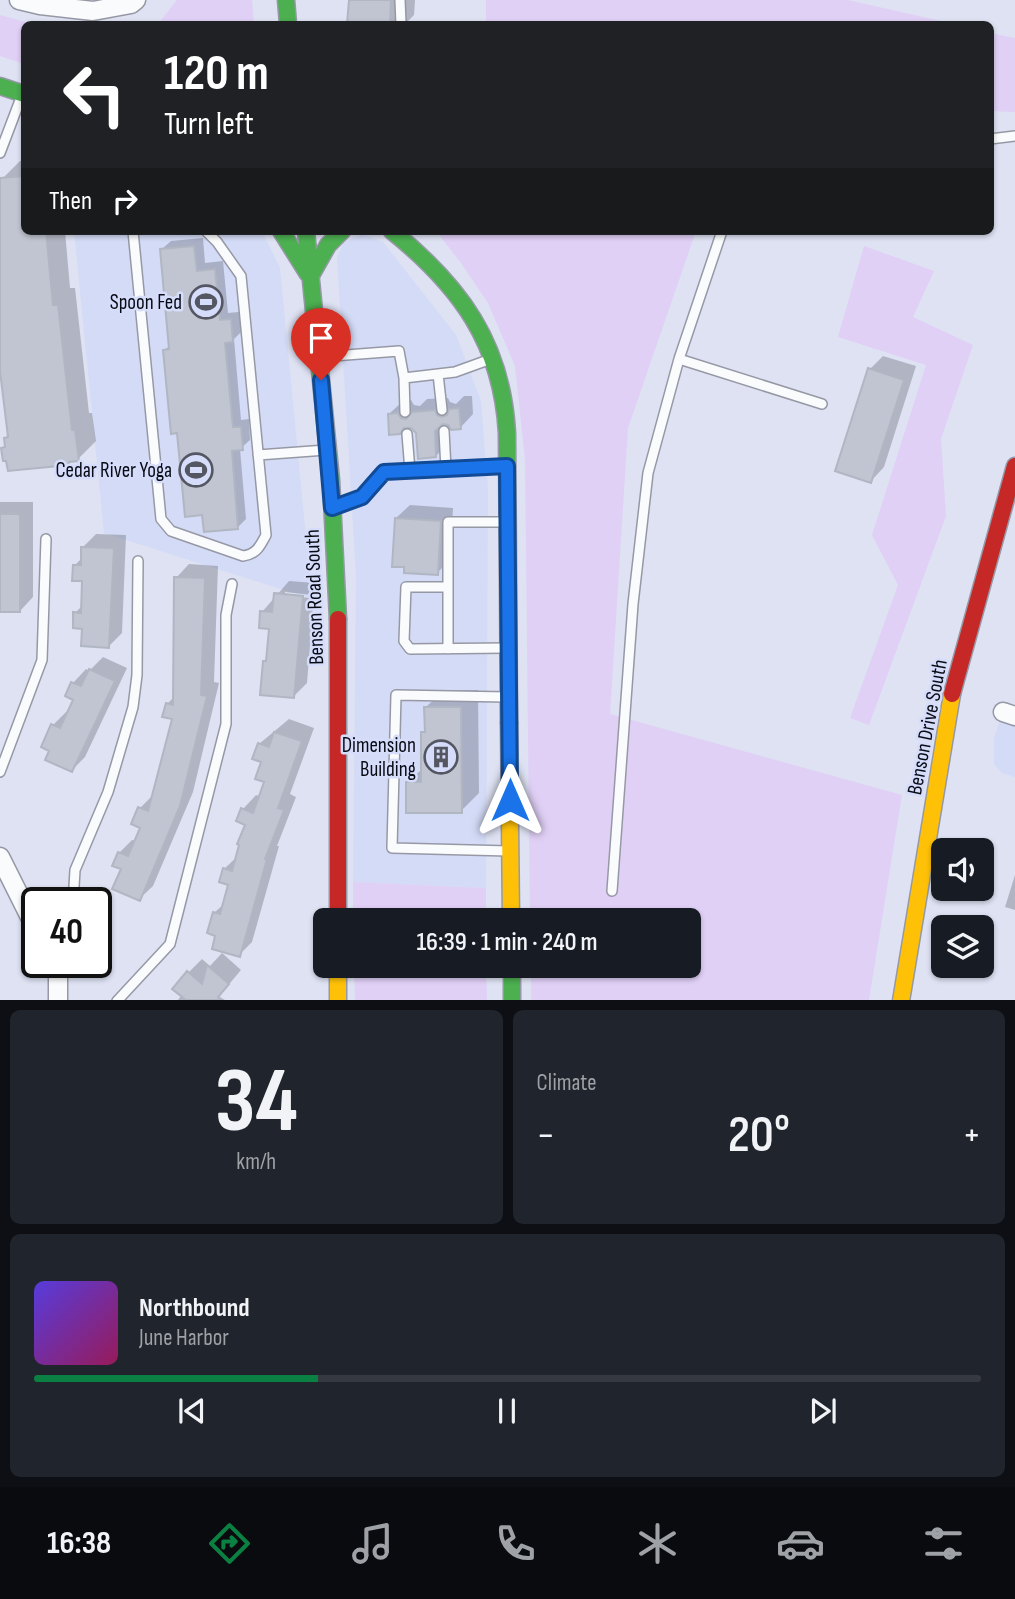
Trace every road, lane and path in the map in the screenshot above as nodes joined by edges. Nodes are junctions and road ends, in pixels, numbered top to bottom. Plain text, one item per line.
1 (19, 0) edge
2 (136, 0) edge
3 (286, 0) edge
4 (400, 0) edge
5 (288, 21) edge
6 (401, 21) edge
7 (0, 86) edge
8 (21, 92) edge
9 (21, 100) edge
10 (1015, 136) edge
11 (994, 139) edge
12 (0, 153) edge
13 (133, 235) edge
14 (209, 235) edge
15 (284, 235) edge
16 (306, 235) edge
17 (338, 235) edge
18 (396, 235) edge
19 (721, 235) edge
20 (310, 277) junction
21 (318, 357) junction
22 (492, 359) junction
23 (679, 359) junction
24 (438, 374) junction
25 (404, 378) junction
26 (822, 404) dead end
27 (442, 410) dead end
28 (405, 412) dead end
29 (444, 431) dead end
30 (407, 433) dead end
31 (328, 450) junction
32 (258, 455) junction
33 (507, 466) junction
34 (1015, 466) edge
35 (446, 469) junction
36 (410, 471) junction
37 (332, 508) junction
38 (508, 522) junction
39 (46, 539) dead end
40 (138, 561) dead end
41 (232, 584) dead end
42 (448, 587) junction
43 (509, 648) junction
44 (448, 649) junction
45 (509, 697) junction
46 (0, 772) edge
47 (511, 852) junction
48 (0, 857) edge
49 (74, 887) edge
50 (612, 891) dead end
51 (21, 899) edge
52 (338, 908) edge
53 (511, 908) edge
54 (58, 978) edge
55 (338, 978) edge
56 (512, 978) edge
57 (58, 1000) edge
58 (117, 1000) edge
59 (338, 1000) edge
60 (512, 1000) edge
61 (901, 1000) edge

1 - 2 street
3 - 5 street
4 - 6 lane
7 - 8 street
9 - 12 lane
10 - 11 lane
13 - 32 lane
14 - 32 lane
15 - 20 street
16 - 20 street, Benson Road South
17 - 20 street
18 - 22 street
19 - 23 lane
20 - 21 street, Benson Road South
21 - 25 lane
21 - 31 street, Benson Road South
22 - 24 lane
22 - 33 street
23 - 26 lane
23 - 50 lane
24 - 25 lane
24 - 27 lane
25 - 28 lane
29 - 35 lane
30 - 36 lane
31 - 32 lane
31 - 37 street, Benson Road South
33 - 35 lane
33 - 38 street
34 - 61 street, Benson Drive South
35 - 36 lane
36 - 37 lane
37 - 52 street, Benson Road South
38 - 42 lane
38 - 43 street
39 - 46 lane
40 - 49 lane
41 - 58 lane
42 - 44 lane
42 - 44 lane
43 - 44 lane
43 - 45 street
45 - 47 street
45 - 47 lane
47 - 53 street
48 - 51 street
54 - 57 street
55 - 59 street
56 - 60 street

